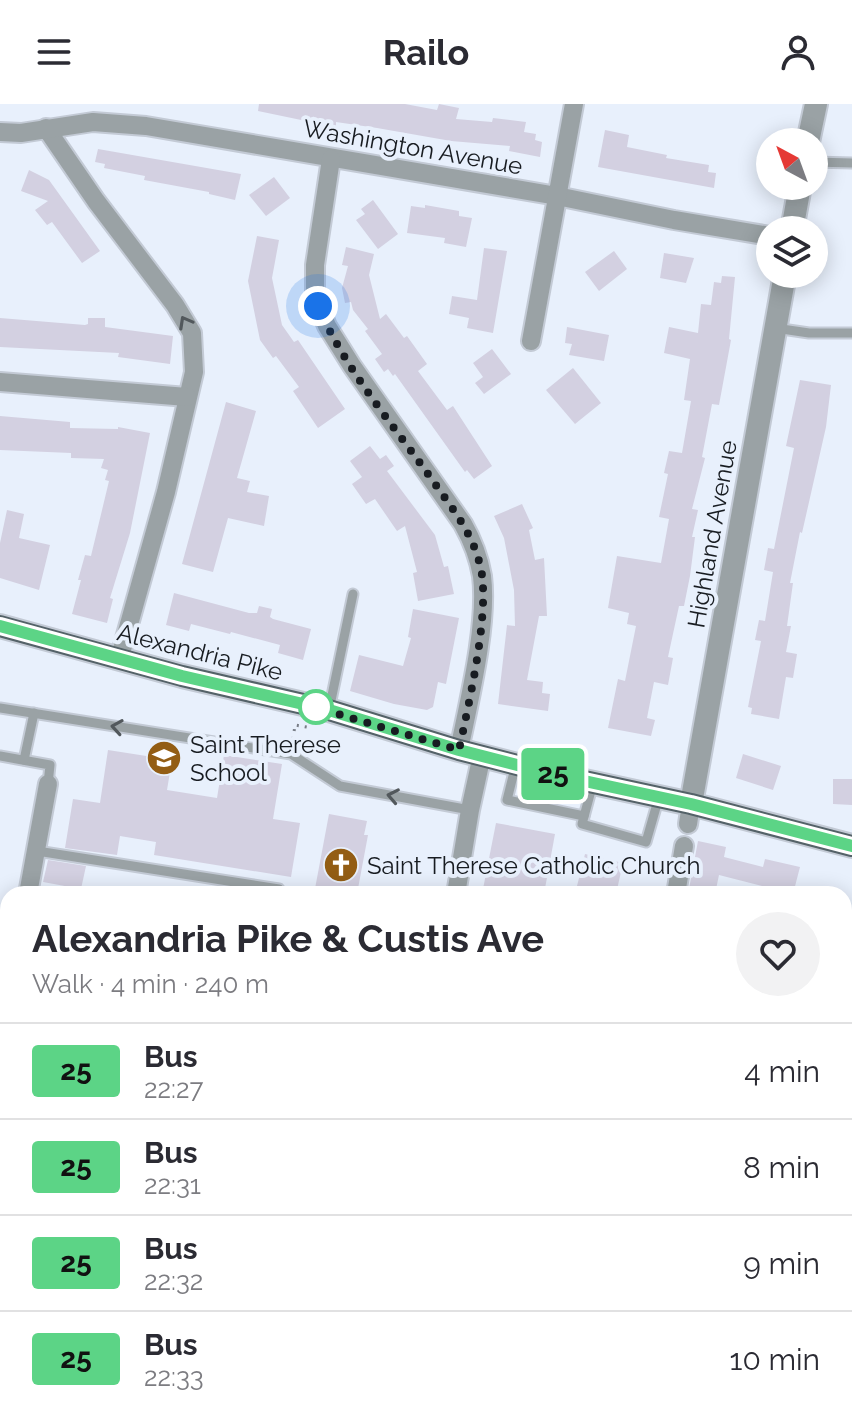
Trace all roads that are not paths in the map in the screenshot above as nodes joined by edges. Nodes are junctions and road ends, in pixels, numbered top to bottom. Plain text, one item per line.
1 (574, 104) edge
2 (816, 104) edge
3 (46, 128) junction
4 (811, 128) edge
5 (0, 132) edge
6 (331, 159) junction
7 (828, 162) edge
8 (852, 163) edge
9 (557, 196) junction
10 (756, 234) edge
11 (782, 288) edge
12 (775, 328) junction
13 (852, 333) edge
14 (531, 341) dead end
15 (0, 382) edge
16 (187, 397) junction
17 (353, 594) dead end
18 (0, 626) edge
19 (119, 660) junction
20 (0, 708) edge
21 (329, 710) junction
22 (34, 713) junction
23 (459, 750) junction
24 (482, 755) junction
25 (0, 756) edge
26 (24, 760) junction
27 (516, 764) junction
28 (593, 783) junction
29 (48, 784) joint
30 (659, 797) junction
31 (470, 810) junction
32 (690, 814) junction
33 (584, 816) junction
34 (684, 846) dead end
35 (852, 846) edge
36 (37, 851) junction
37 (30, 886) edge
38 (260, 886) edge
39 (457, 886) edge
40 (677, 886) edge

1 - 9 street
2 - 4 street
3 - 5 street, Washington Avenue
3 - 6 street, Washington Avenue
16 -> 3 street
6 - 9 street, Washington Avenue
6 - 23 street
7 - 8 lane
9 - 10 street, Washington Avenue
9 - 14 street
11 - 12 street, Highland Avenue
12 - 13 lane
12 - 32 street, Highland Avenue
15 - 16 street
16 - 19 street
17 - 21 lane
18 - 19 main road, Alexandria Pike
19 - 21 main road, Alexandria Pike
20 - 22 lane
21 - 23 main road, Alexandria Pike
22 - 26 lane
31 -> 22 lane
23 - 24 main road, Alexandria Pike
24 - 27 main road, Alexandria Pike
24 - 31 street
25 - 26 lane
26 - 29 lane
27 - 28 main road, Alexandria Pike
27 - 33 lane
28 - 30 main road, Alexandria Pike
28 - 33 lane
29 - 36 street
30 - 32 main road, Alexandria Pike
30 - 33 lane
31 - 39 street
32 - 35 main road, Alexandria Pike
34 - 40 street
36 - 37 street
36 - 38 lane

